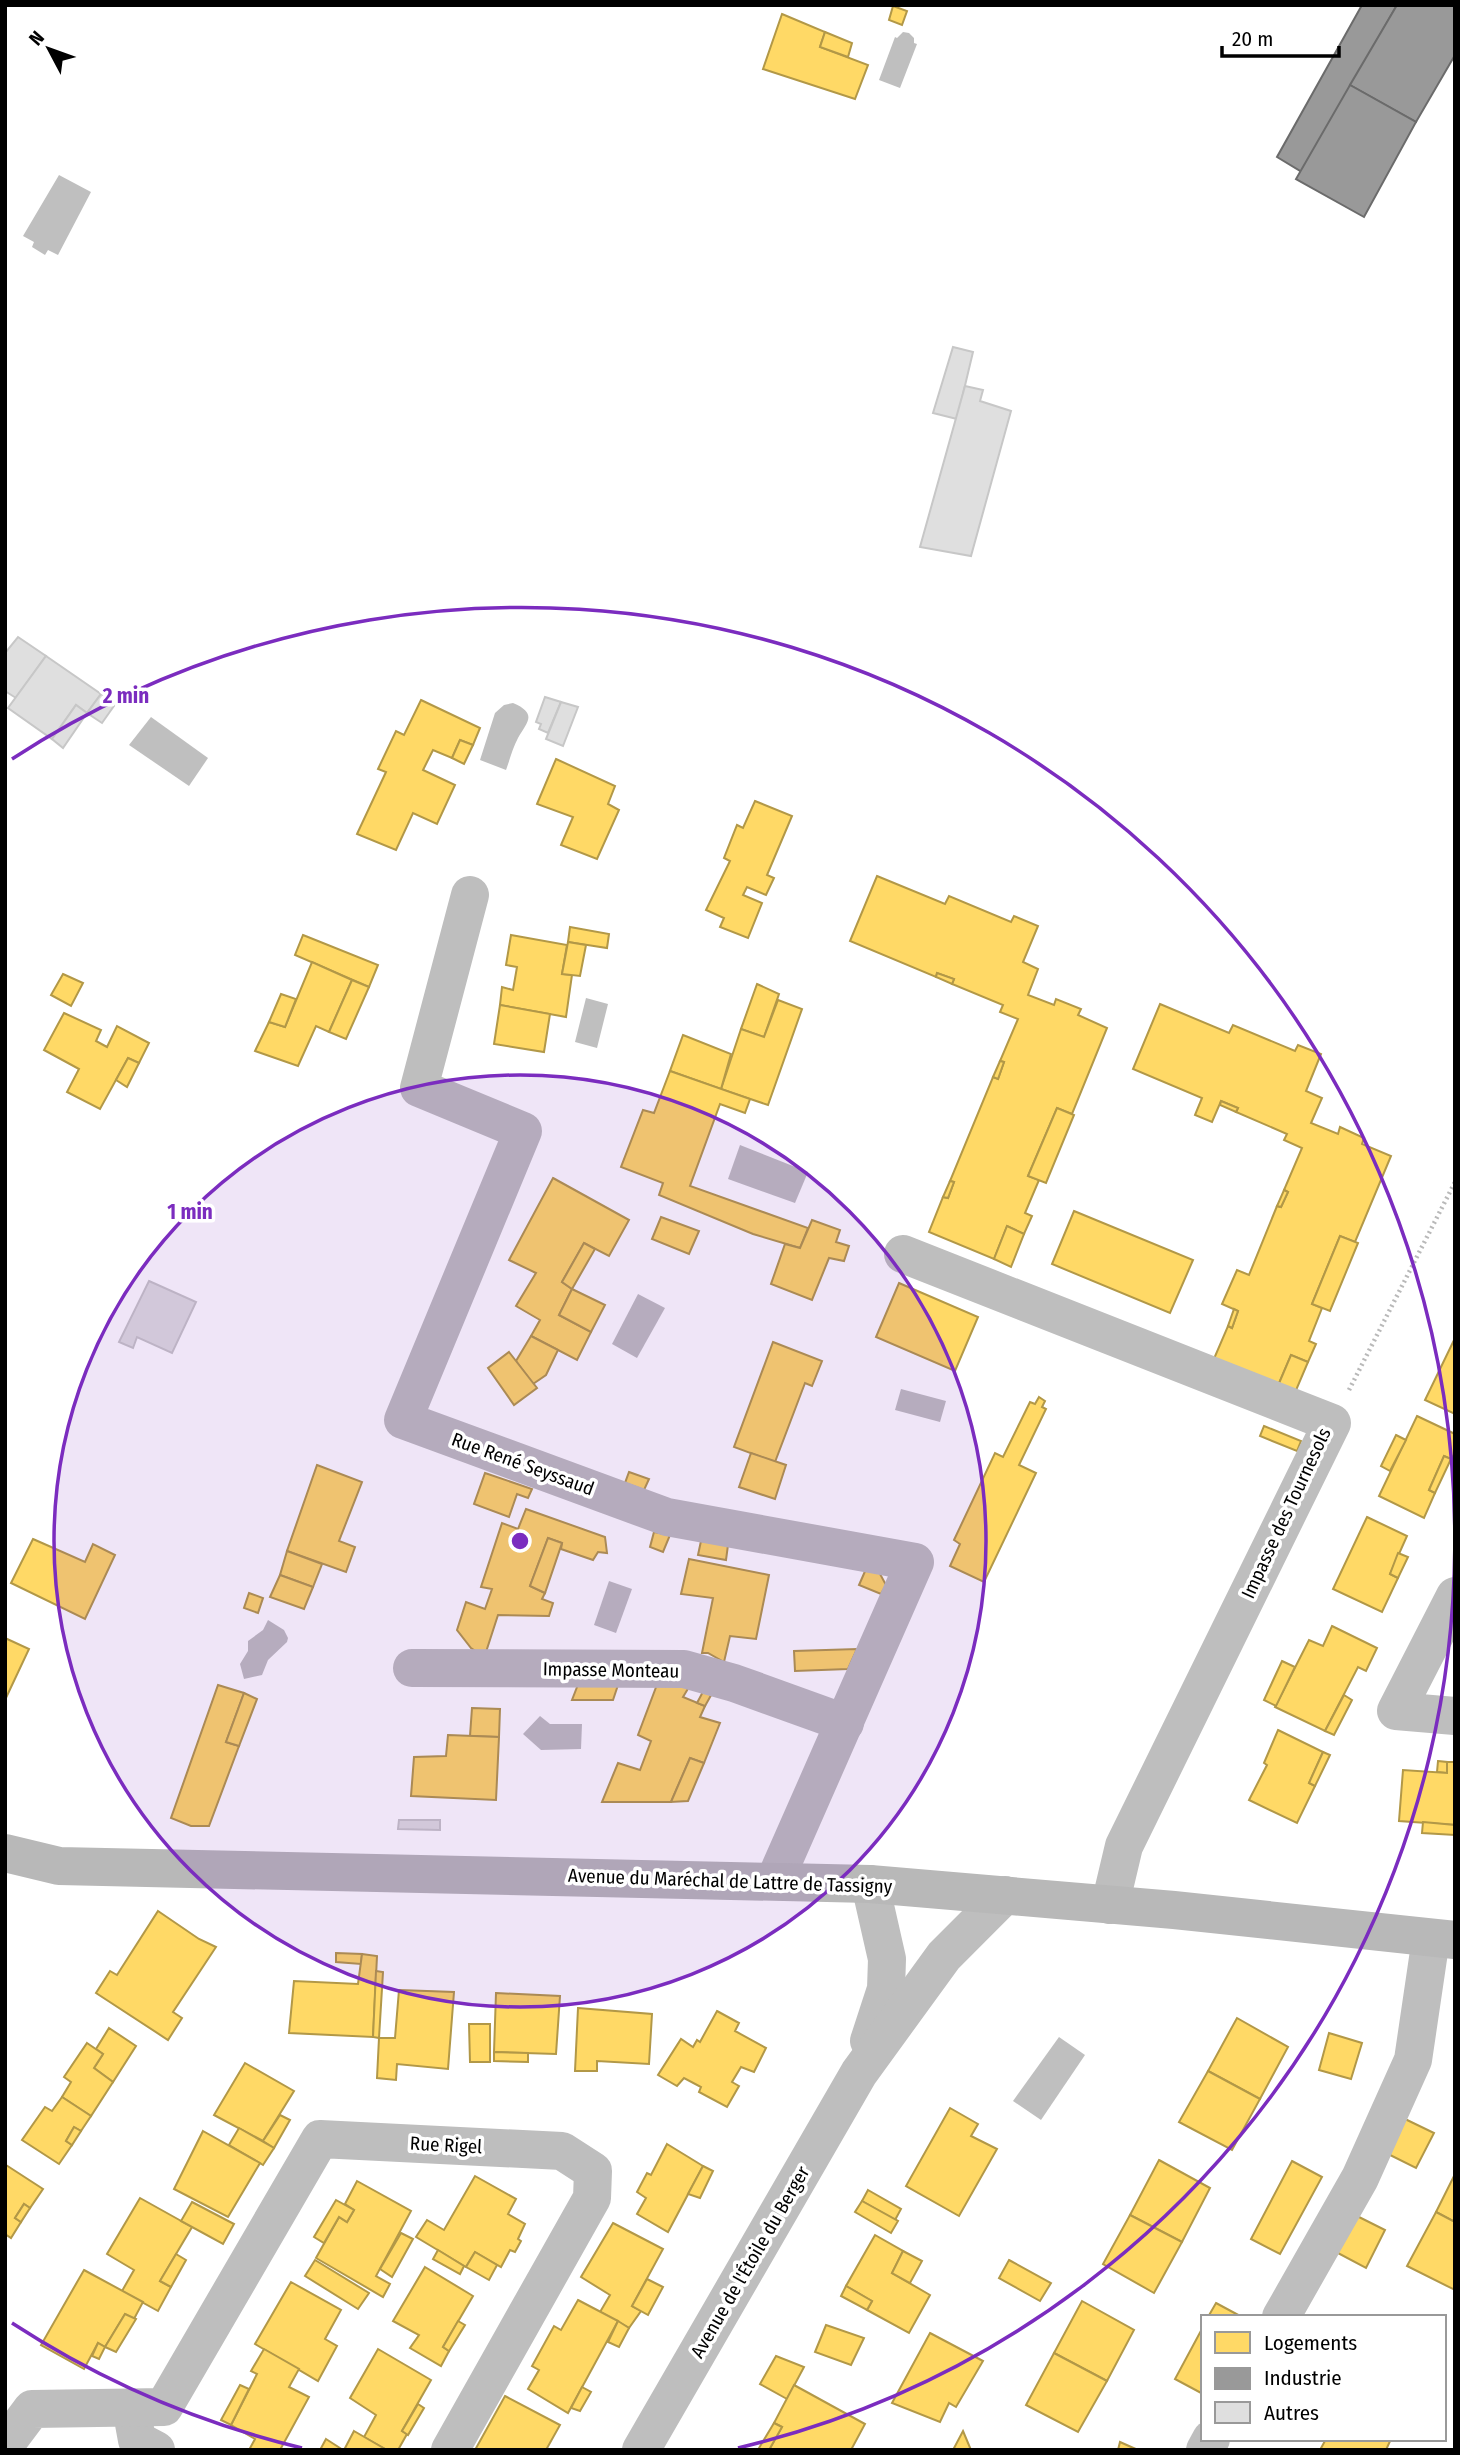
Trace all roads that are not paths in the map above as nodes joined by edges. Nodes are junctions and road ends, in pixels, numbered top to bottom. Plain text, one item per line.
1 (470, 895) dead end
2 (903, 1254) dead end
3 (1455, 1596) edge
4 (412, 1668) dead end
5 (1455, 1716) edge
6 (845, 1723) junction
7 (5, 1853) edge
8 (775, 1880) junction
9 (870, 1884) junction
10 (1005, 1895) junction
11 (1110, 1905) junction
12 (1443, 1939) edge
13 (859, 2073) junction
14 (1282, 2315) edge
15 (131, 2407) junction
16 (5, 2445) edge
17 (156, 2450) edge
18 (450, 2450) edge
19 (641, 2450) edge

1 - 6 street, Rue René Seyssaud
2 - 11 street, Impasse des Tournesols
3 - 5 street
4 - 6 street, Impasse Monteau
6 - 8 street, Rue René Seyssaud
7 - 8 main road, Avenue du Maréchal de Lattre de Tassigny
8 - 9 main road, Avenue du Maréchal de Lattre de Tassigny
9 - 10 main road, Avenue du Maréchal de Lattre de Tassigny
9 - 13 street, Avenue de l'Étoile du Berger
10 - 11 main road, Avenue du Maréchal de Lattre de Tassigny
10 - 13 street, Avenue de l'Étoile du Berger
11 - 12 main road, Avenue du Maréchal de Lattre de Tassigny
12 - 14 street
13 - 19 street, Avenue de l'Étoile du Berger
15 - 16 street, Rue Rigel
15 - 17 street
15 - 18 street, Rue Rigel

